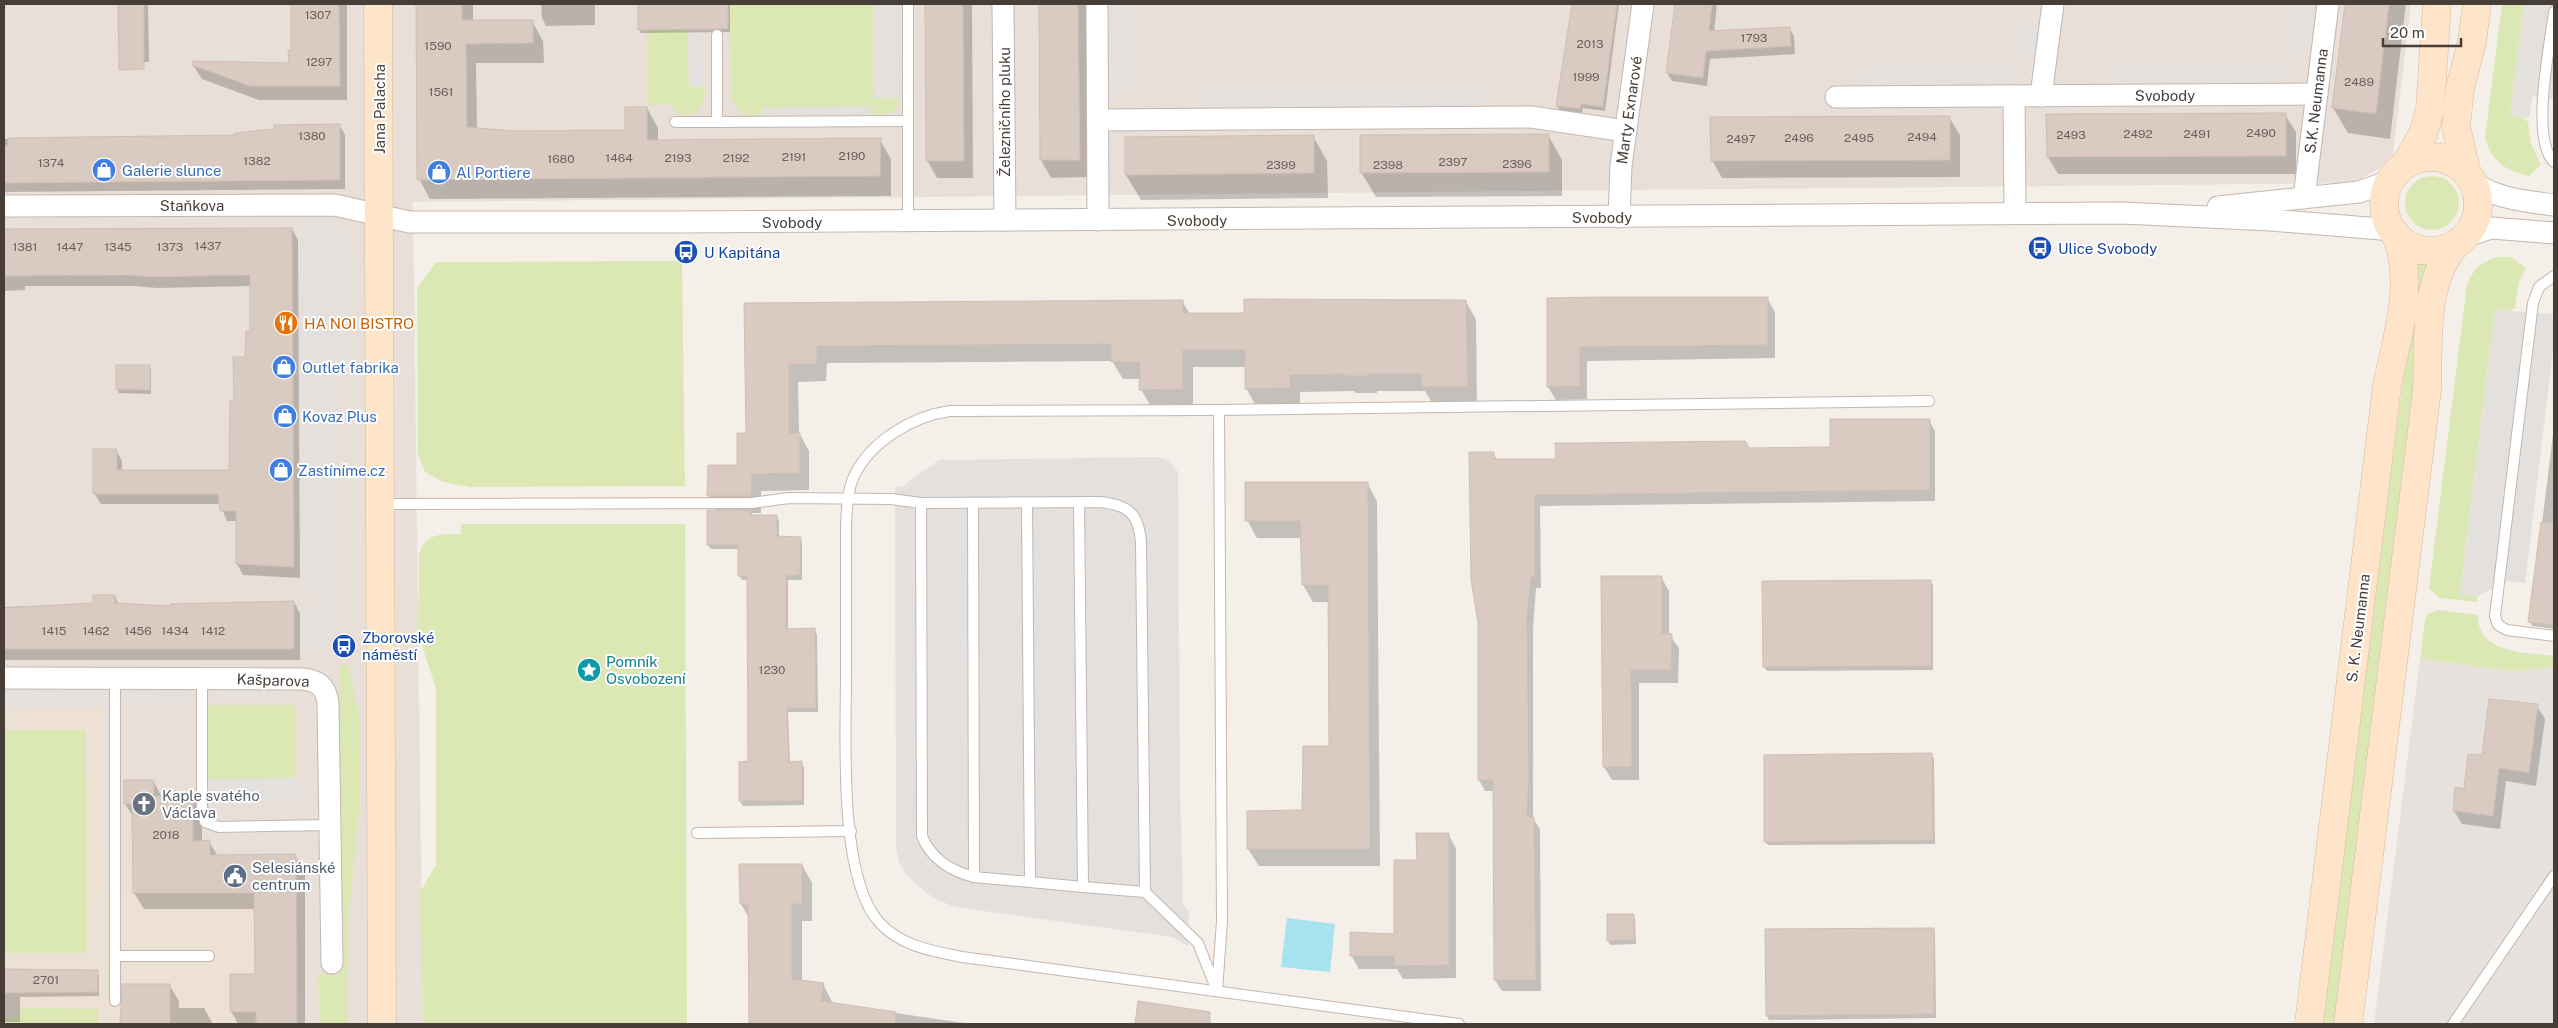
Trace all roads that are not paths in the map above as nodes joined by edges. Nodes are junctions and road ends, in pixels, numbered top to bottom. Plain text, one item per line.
1 (378, 4) edge
2 (908, 4) edge
3 (1003, 4) edge
4 (1097, 4) edge
5 (1643, 4) edge
6 (2053, 4) edge
7 (2328, 4) edge
8 (2437, 4) edge
9 (2477, 4) edge
10 (2554, 12) edge
11 (717, 35) dead end
12 (2317, 94) junction
13 (2014, 96) junction
14 (2041, 96) junction
15 (1836, 97) dead end
16 (1098, 120) junction
17 (908, 121) junction
18 (675, 122) dead end
19 (718, 122) junction
20 (1626, 131) junction
21 (2554, 162) edge
22 (2398, 173) junction
23 (2469, 178) junction
24 (2304, 198) junction
25 (2554, 205) edge
26 (4, 206) edge
27 (2015, 213) junction
28 (2124, 214) junction
29 (380, 215) junction
30 (1620, 217) junction
31 (1005, 220) junction
32 (1098, 220) junction
33 (908, 221) junction
34 (2394, 232) junction
35 (2554, 233) edge
36 (2460, 240) junction
37 (2554, 276) edge
38 (1929, 401) dead end
39 (1219, 410) junction
40 (848, 499) junction
41 (1078, 502) junction
42 (921, 503) junction
43 (973, 503) junction
44 (1026, 503) junction
45 (381, 504) junction
46 (2554, 636) edge
47 (4, 678) edge
48 (115, 678) junction
49 (202, 679) junction
50 (329, 825) junction
51 (851, 831) junction
52 (697, 833) dead end
53 (2554, 876) edge
54 (974, 877) junction
55 (1030, 882) junction
56 (1083, 887) junction
57 (1145, 892) junction
58 (115, 956) junction
59 (209, 956) dead end
60 (332, 963) dead end
61 (1217, 991) junction
62 (115, 1002) dead end
63 (382, 1024) edge
64 (1459, 1024) edge
65 (2309, 1024) edge
66 (2348, 1024) edge
67 (2453, 1024) edge

1 - 29 street, Jana Palacha
2 - 17 lane
3 - 31 street, Železničního pluku
4 - 16 street
5 - 20 street, Marty Exnarové
6 - 14 street
7 - 12 street, S.K. Neumanna
8 - 22 street
9 - 23 street
10 - 21 lane
11 - 19 lane
12 - 14 street, Svobody
12 - 24 street, S.K. Neumanna
13 - 14 street, Svobody
13 - 15 street, Svobody
13 - 27 street
16 - 20 street
16 - 32 street
17 - 19 lane
17 - 33 lane
18 - 19 lane
20 - 30 street, Marty Exnarové
22 - 23 street
22 - 24 street, Svobody
22 - 34 street
23 - 25 street
23 - 36 street
24 - 28 street, Svobody
26 - 29 street, Staňkova
27 - 28 street, Svobody
27 - 30 street, Svobody
28 - 34 street, Svobody
29 - 33 street, Svobody
29 - 45 street
30 - 32 street, Svobody
31 - 32 street, Svobody
31 - 33 street, Svobody
34 - 36 street
34 - 65 street, S. K. Neumanna
35 - 36 street
36 - 66 street
37 - 46 lane
38 - 39 lane
39 - 40 lane
39 - 61 lane
40 - 42 lane
40 - 45 lane
40 - 51 lane
41 - 44 lane
41 - 56 lane
41 - 57 lane
42 - 43 lane
42 - 54 lane
43 - 44 lane
43 - 54 lane
44 - 55 lane
45 - 63 street
47 - 48 street, Kašparova
48 - 49 street, Kašparova
48 - 58 lane
49 - 50 street, Kašparova
49 - 50 lane
50 - 60 street, Kašparova
51 - 52 lane
51 - 61 lane
53 - 67 lane
54 - 55 lane
55 - 56 lane
56 - 57 lane
57 - 61 lane
58 - 59 lane
58 - 62 lane
61 - 64 lane

